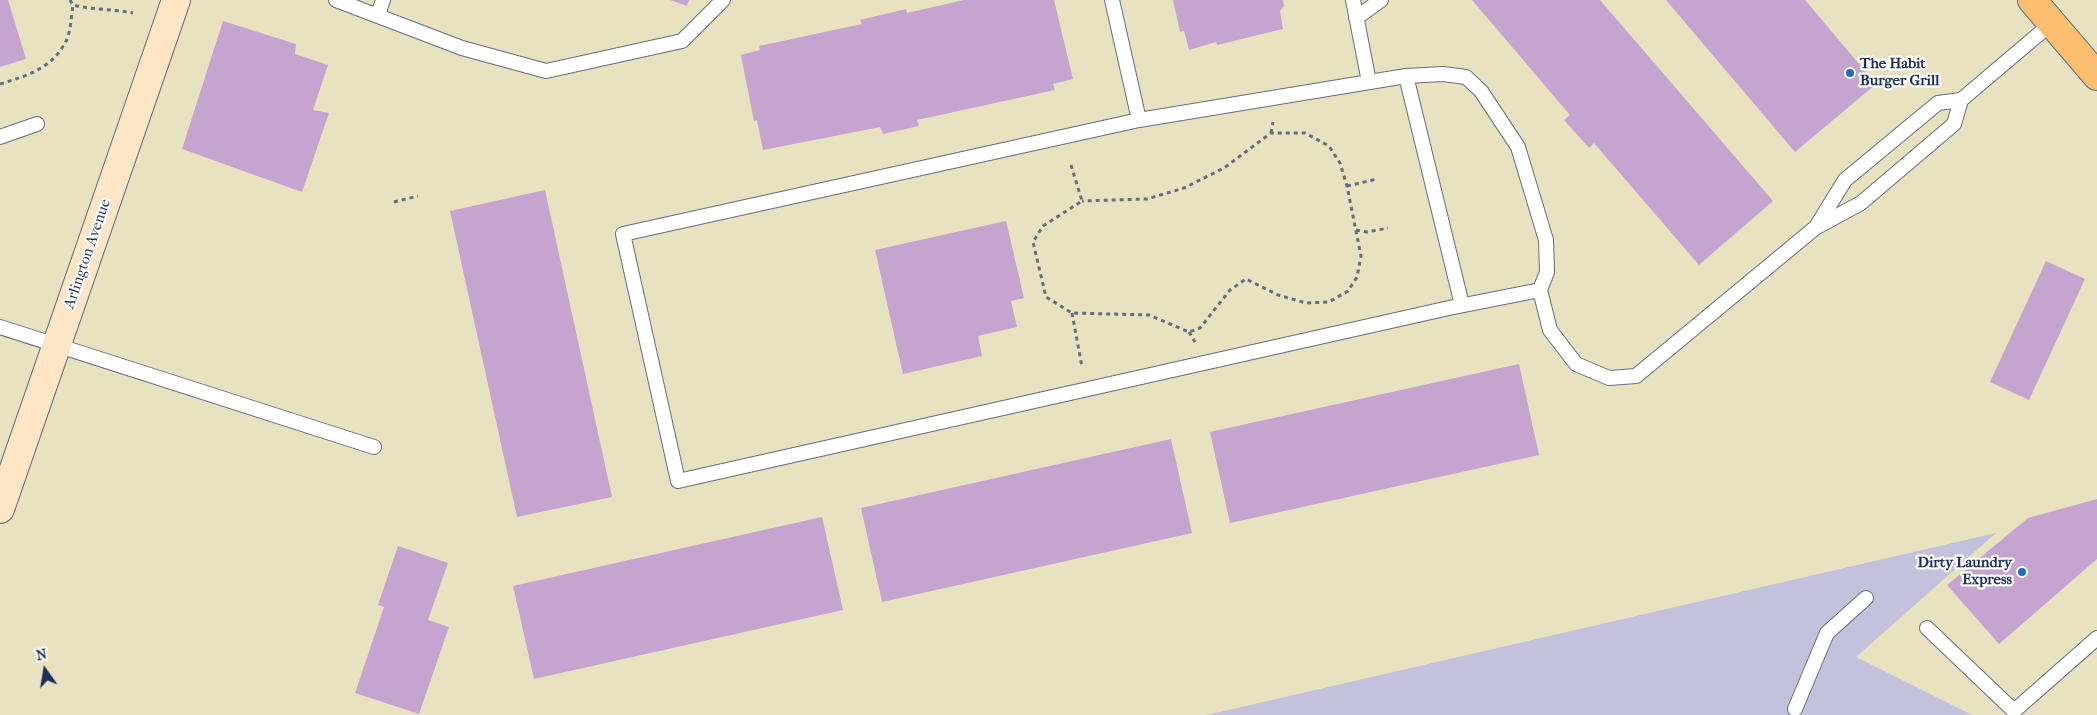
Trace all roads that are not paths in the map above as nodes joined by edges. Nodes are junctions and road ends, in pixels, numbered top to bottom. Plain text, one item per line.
1 (176, 0) edge
2 (336, 0) edge
3 (383, 0) edge
4 (723, 0) edge
5 (1112, 0) edge
6 (1353, 0) edge
7 (1381, 0) edge
8 (2032, 0) edge
9 (378, 15) junction
10 (1356, 18) junction
11 (2052, 23) junction
12 (1406, 76) junction
13 (2097, 76) edge
14 (1369, 82) junction
15 (1961, 100) junction
16 (1139, 120) junction
17 (38, 124) dead end
18 (0, 137) edge
19 (1815, 228) junction
20 (1540, 290) junction
21 (1462, 305) junction
22 (0, 328) edge
23 (56, 346) junction
24 (374, 447) dead end
25 (0, 509) edge
26 (1866, 598) dead end
27 (1927, 628) dead end
28 (2097, 638) edge
29 (1797, 713) edge

1 - 23 street, Arlington Avenue
2 - 9 lane
3 - 9 lane
4 - 9 lane
5 - 16 lane
6 - 10 lane
7 - 10 lane
8 - 11 main road
10 - 14 lane
11 - 13 main road
11 - 15 lane
12 - 14 lane
12 - 20 lane
12 - 21 lane
14 - 16 lane
15 - 19 lane
15 - 19 lane
16 - 21 lane
17 - 18 lane
19 - 20 lane
20 - 21 lane
22 - 23 lane
23 - 24 lane
23 - 25 street, Arlington Avenue
26 - 29 lane
27 - 28 lane

